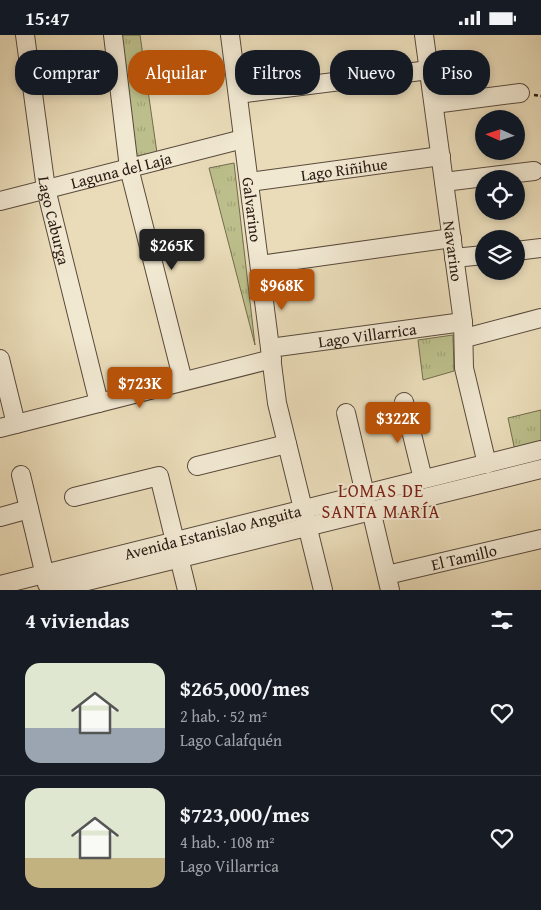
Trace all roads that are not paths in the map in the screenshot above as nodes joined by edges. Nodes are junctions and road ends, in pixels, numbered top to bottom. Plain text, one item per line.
1 (25, 35) edge
2 (113, 35) edge
3 (230, 35) edge
4 (424, 35) edge
5 (426, 50) edge
6 (423, 70) edge
7 (235, 72) edge
8 (320, 83) edge
9 (520, 93) dead end
10 (238, 95) edge
11 (433, 95) edge
12 (434, 103) junction
13 (243, 139) junction
14 (441, 156) junction
15 (129, 168) junction
16 (534, 171) dead end
17 (249, 182) junction
18 (444, 182) junction
19 (46, 189) junction
20 (0, 201) edge
21 (452, 238) junction
22 (541, 248) edge
23 (525, 250) edge
24 (475, 256) edge
25 (454, 258) junction
26 (260, 265) junction
27 (541, 318) edge
28 (464, 330) junction
29 (271, 354) junction
30 (0, 359) edge
31 (183, 381) junction
32 (404, 402) dead end
33 (99, 403) junction
34 (346, 413) dead end
35 (8, 426) edge
36 (287, 445) junction
37 (541, 450) edge
38 (487, 463) junction
39 (198, 466) dead end
40 (541, 469) edge
41 (20, 475) dead end
42 (423, 479) junction
43 (365, 493) junction
44 (74, 497) dead end
45 (29, 509) junction
46 (303, 509) junction
47 (371, 510) junction
48 (0, 517) edge
49 (307, 526) junction
50 (541, 539) edge
51 (175, 541) junction
52 (179, 558) junction
53 (389, 583) edge
54 (0, 585) edge
55 (48, 585) edge
56 (187, 590) edge
57 (321, 590) edge

1 - 19 street, Lago Caburga
2 - 15 street
3 - 7 street, Galvarino
4 - 5 street, Navarino
6 - 8 street
9 - 12 street
10 - 13 street, Galvarino
11 - 12 street, Navarino
12 - 14 street, Navarino
13 - 15 street, Laguna del Laja
13 - 17 street, Galvarino
14 - 17 street, Lago Riñihue
14 - 18 street, Navarino
15 - 19 street, Laguna del Laja
15 - 31 street
16 - 18 street
17 - 26 street, Galvarino
18 - 21 street, Navarino
19 - 20 street, Laguna del Laja
19 - 33 street, Lago Caburga
21 - 25 street, Navarino
21 - 26 street
22 - 23 street
24 - 25 street
25 - 28 street, Navarino
26 - 29 street, Galvarino
27 - 28 street, Lago Villarrica
28 - 29 street, Lago Villarrica
28 - 38 street, Navarino
29 - 31 street, Lago Villarrica
29 - 36 street, Galvarino
30 - 35 street
31 - 33 street, Lago Villarrica
32 - 42 street
33 - 35 street, Lago Villarrica
34 - 43 street
36 - 39 street
36 - 46 street, Galvarino
37 - 38 street, Avenida Estanislao Anguita
38 - 42 street, Avenida Estanislao Anguita
40 - 47 street, Avenida Estanislao Anguita
41 - 45 street
42 - 43 street, Avenida Estanislao Anguita
43 - 46 street, Avenida Estanislao Anguita
44 - 51 street
45 - 48 street
45 - 55 street
46 - 49 street, Galvarino
46 - 51 street, Avenida Estanislao Anguita
47 - 49 street, Avenida Estanislao Anguita
47 - 53 street
49 - 52 street, Avenida Estanislao Anguita
49 - 57 street, Galvarino
50 - 53 street, El Tamillo
51 - 52 street
51 - 55 street, Avenida Estanislao Anguita
52 - 55 street, Avenida Estanislao Anguita
52 - 56 street
54 - 55 street, Avenida Estanislao Anguita

